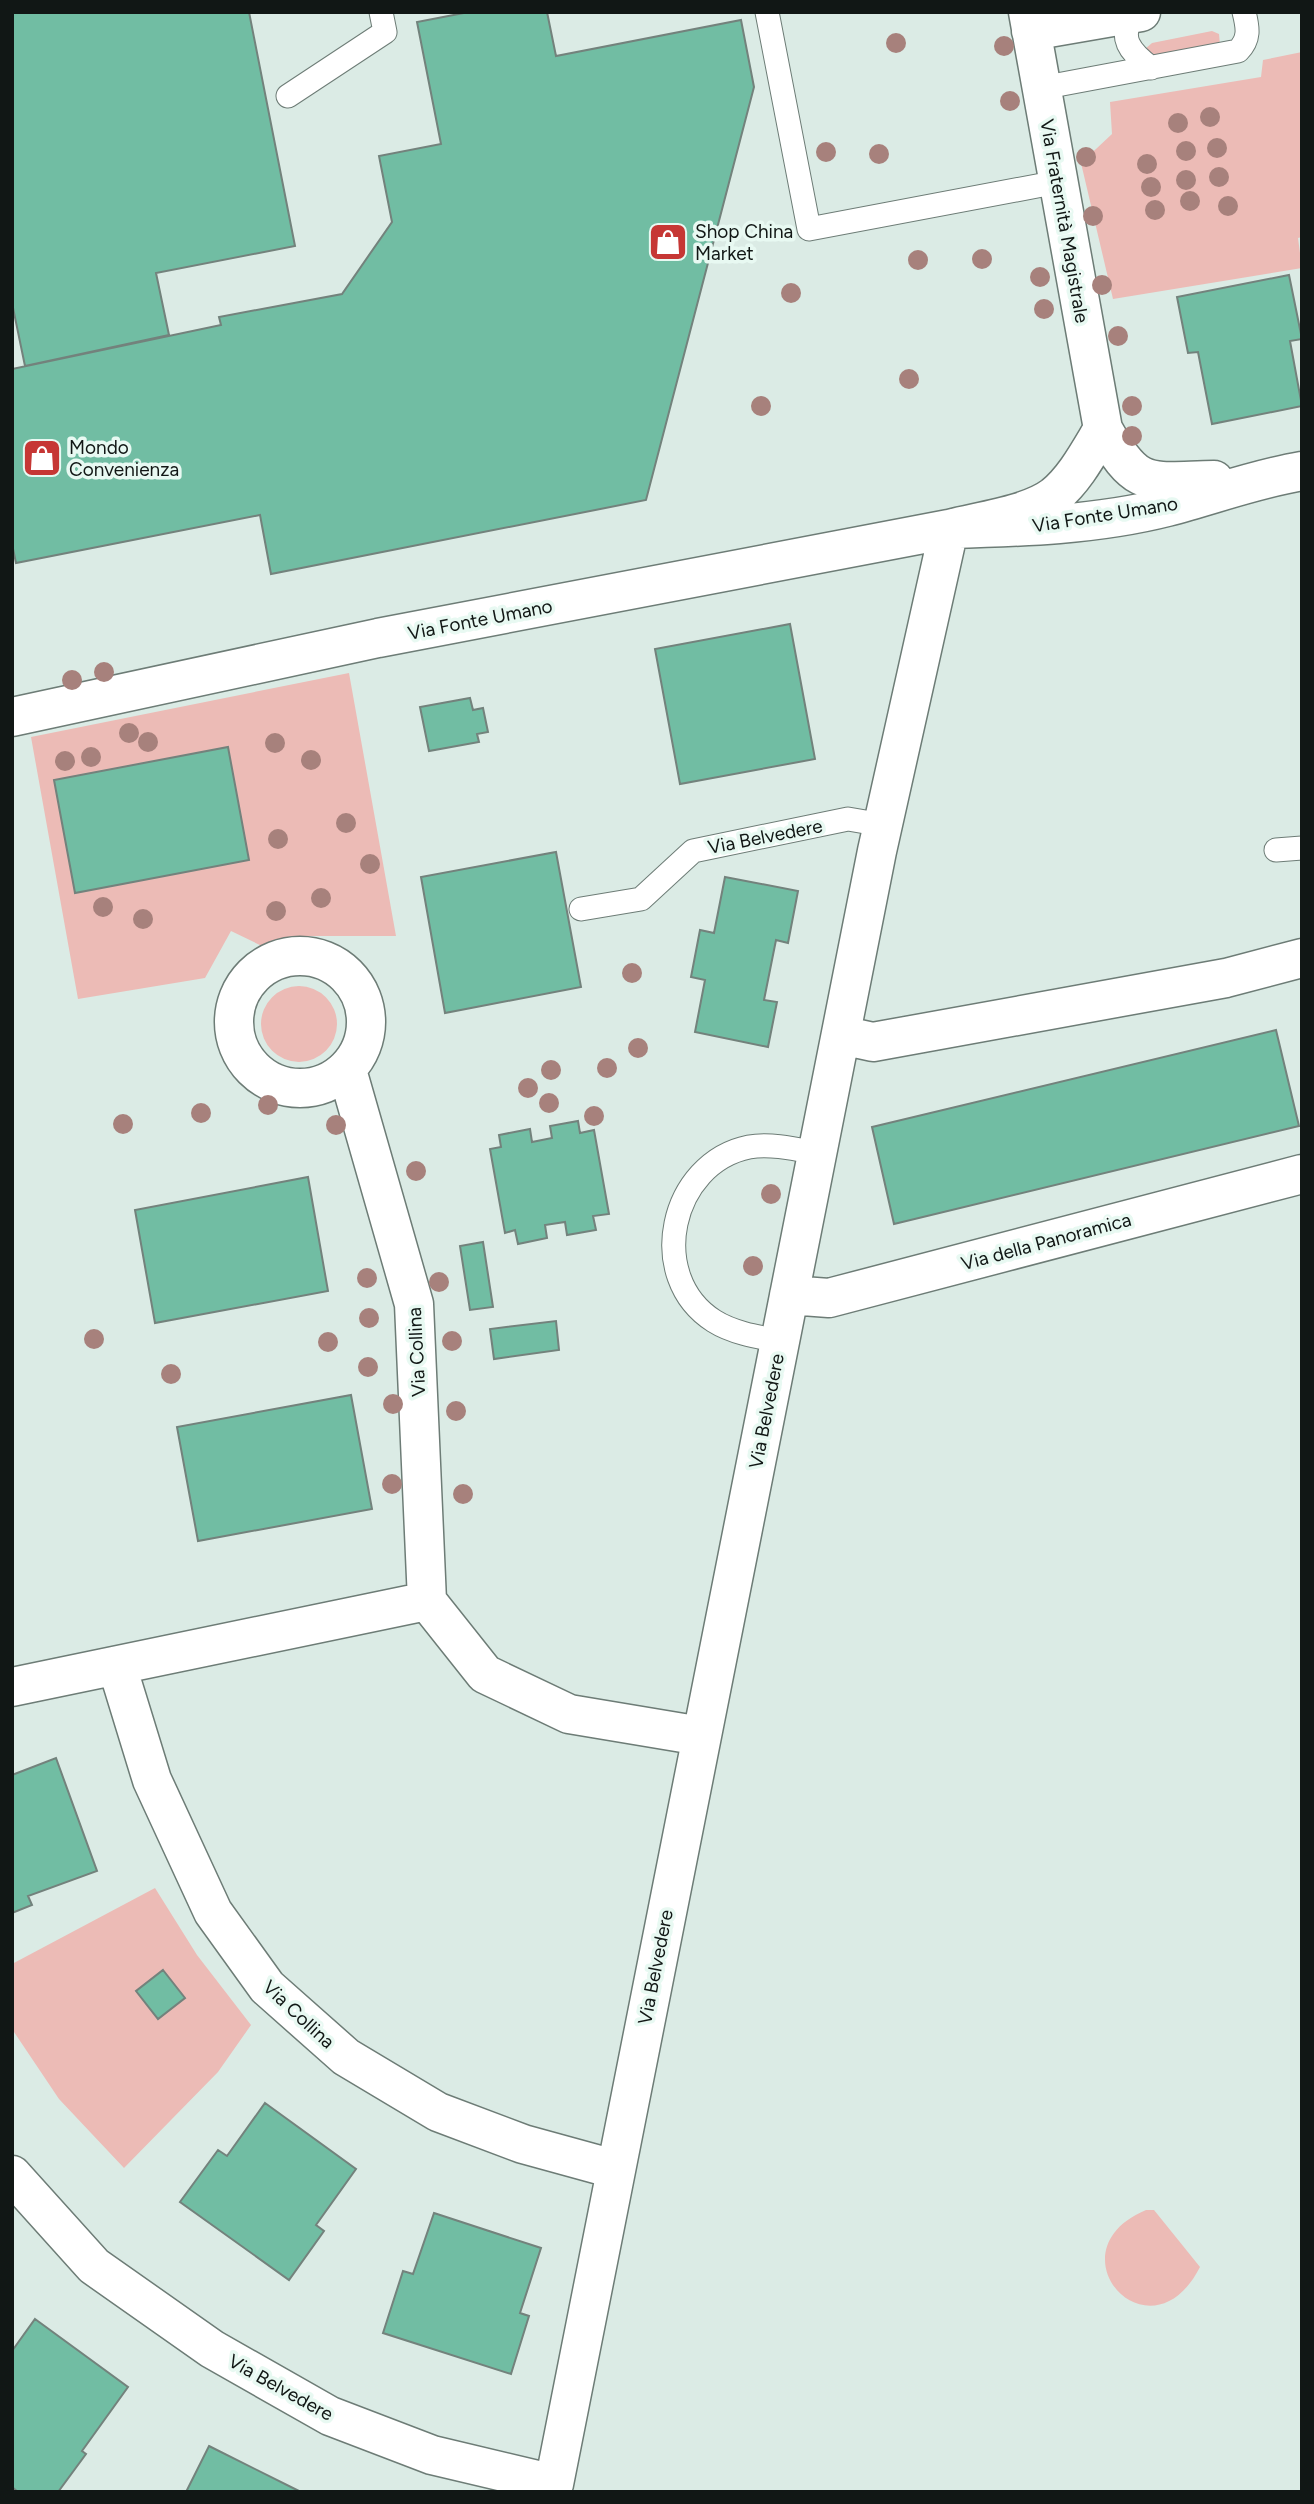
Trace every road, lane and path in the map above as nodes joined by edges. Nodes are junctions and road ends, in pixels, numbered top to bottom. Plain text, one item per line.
1 (381, 12) edge
2 (767, 12) edge
3 (1244, 12) edge
4 (1138, 13) edge
5 (1029, 22) edge
6 (1151, 68) junction
7 (1041, 88) junction
8 (288, 96) dead end
9 (1058, 182) junction
10 (1102, 429) junction
11 (1302, 471) edge
12 (1258, 479) junction
13 (949, 529) junction
14 (12, 717) edge
15 (883, 825) junction
16 (1302, 848) edge
17 (1276, 850) dead end
18 (581, 909) dead end
19 (1302, 958) edge
20 (841, 1035) junction
21 (346, 1070) dead end
22 (817, 1153) junction
23 (1302, 1174) edge
24 (789, 1295) junction
25 (780, 1340) junction
26 (427, 1601) junction
27 (117, 1666) junction
28 (12, 1687) edge
29 (701, 1736) junction
30 (614, 2169) junction
31 (12, 2175) edge

1 - 8 lane
2 - 9 lane
3 - 6 lane
4 - 5 street
4 - 6 lane
5 - 7 street, Via Fraternità Magistrale
6 - 7 lane
7 - 9 street, Via Fraternità Magistrale
9 - 10 street, Via Fraternità Magistrale
10 - 12 street, Via Fonte Umano
10 - 13 street, Via Fonte Umano
11 - 12 street, Via Fonte Umano
12 - 13 street, Via Fonte Umano
13 - 14 street, Via Fonte Umano
13 - 15 street, Via Belvedere
15 - 18 lane, Via Belvedere
15 - 20 street, Via Belvedere
16 - 17 lane
19 - 20 street
20 - 22 street, Via Belvedere
21 - 26 street, Via Collina
22 - 24 street, Via Belvedere
22 - 25 lane
23 - 24 street, Via della Panoramica
24 - 25 street, Via Belvedere
25 - 29 street, Via Belvedere
26 - 27 street
26 - 29 street
27 - 28 street
27 - 30 street, Via Collina
29 - 30 street, Via Belvedere
30 - 31 street, Via Belvedere

